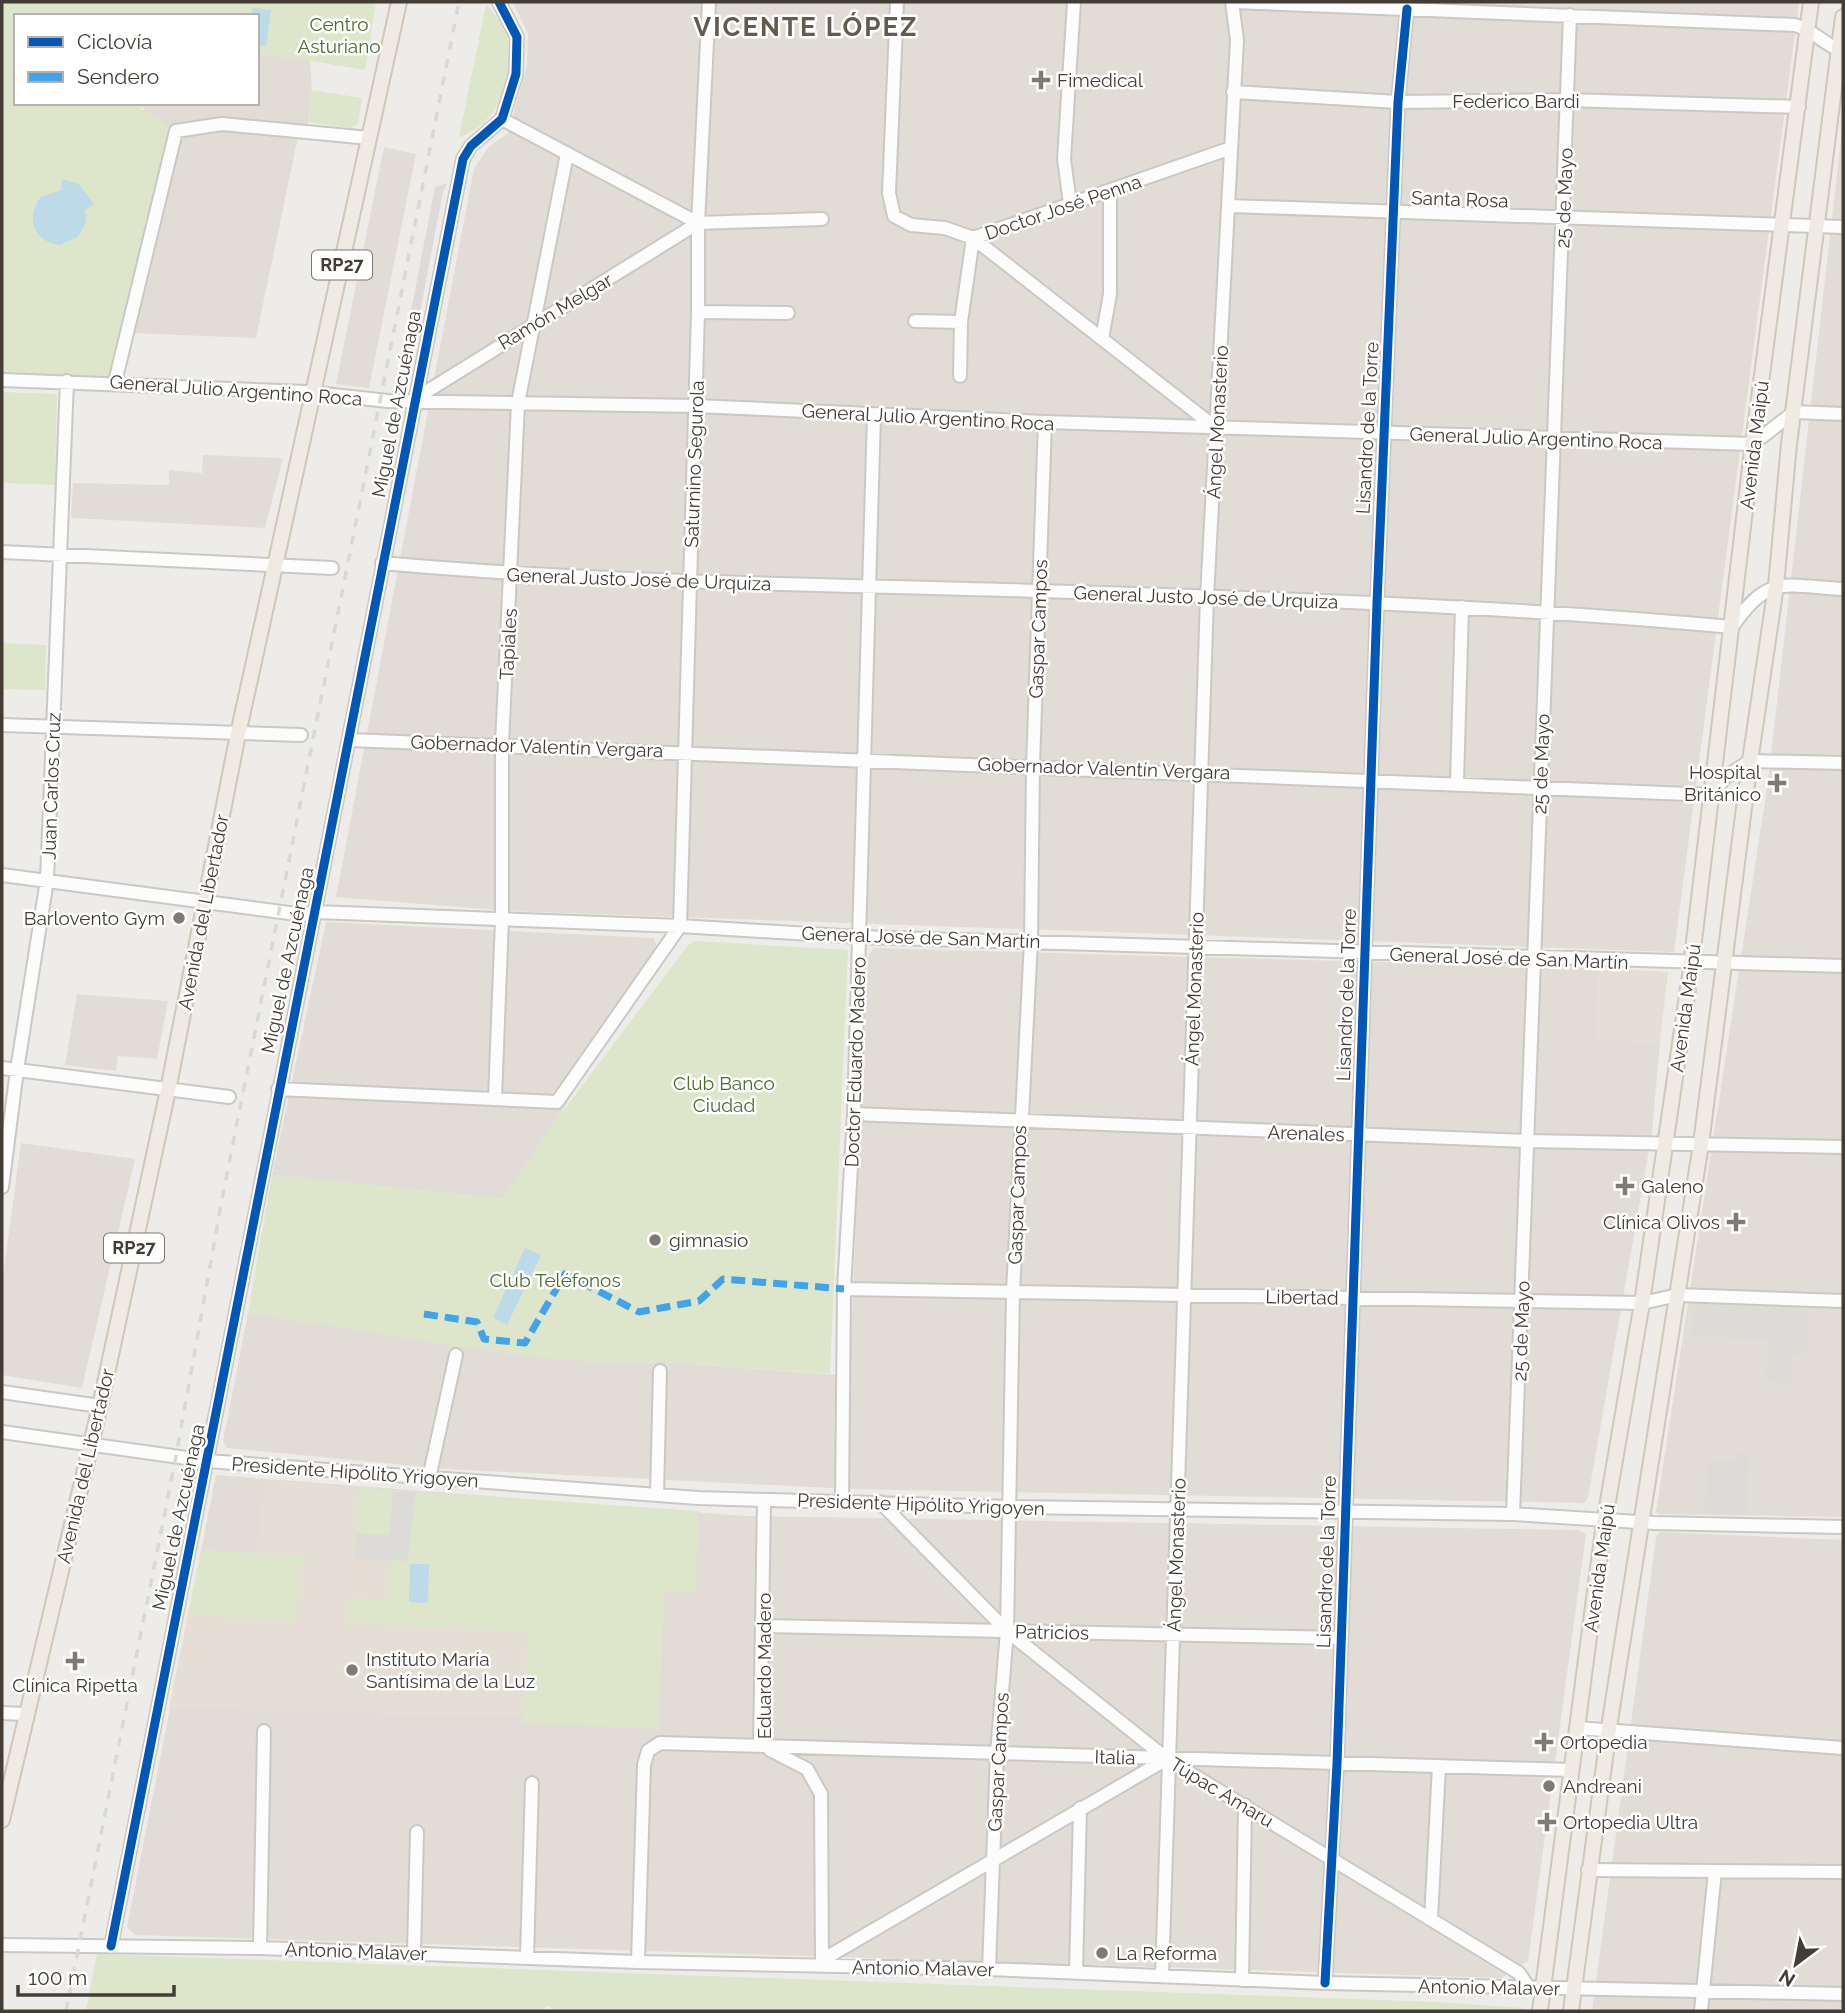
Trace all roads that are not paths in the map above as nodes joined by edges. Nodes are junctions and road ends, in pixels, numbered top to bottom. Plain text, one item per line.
1 (399, 2) edge
2 (499, 2) edge
3 (709, 2) edge
4 (897, 2) edge
5 (1074, 2) edge
6 (1233, 2) edge
7 (1811, 2) edge
8 (1437, 6) edge
9 (1407, 9) junction
10 (1570, 15) junction
11 (1843, 17) edge
12 (1807, 29) junction
13 (1841, 51) edge
14 (1233, 92) junction
15 (1567, 100) junction
16 (1398, 102) junction
17 (1799, 107) junction
18 (502, 119) junction
19 (369, 138) junction
20 (1231, 148) junction
21 (567, 154) junction
22 (1110, 190) junction
23 (1070, 204) junction
24 (1230, 206) junction
25 (1395, 214) junction
26 (822, 219) dead end
27 (1564, 220) junction
28 (698, 223) junction
29 (1784, 225) junction
30 (1818, 226) junction
31 (1843, 227) edge
32 (973, 238) junction
33 (698, 312) junction
34 (788, 313) dead end
35 (915, 321) dead end
36 (961, 322) junction
37 (533, 325) junction
38 (1102, 339) junction
39 (960, 376) dead end
40 (2, 380) edge
41 (67, 381) junction
42 (115, 382) junction
43 (315, 393) junction
44 (413, 400) junction
45 (519, 403) junction
46 (696, 406) junction
47 (1794, 412) junction
48 (874, 414) junction
49 (1843, 414) edge
50 (1045, 422) junction
51 (1217, 428) junction
52 (1384, 433) junction
53 (1555, 440) junction
54 (1753, 444) junction
55 (2, 552) edge
56 (60, 554) junction
57 (382, 563) junction
58 (276, 564) junction
59 (332, 568) dead end
60 (511, 575) junction
61 (690, 583) junction
62 (1776, 586) junction
63 (868, 587) junction
64 (1843, 589) edge
65 (1039, 591) junction
66 (1207, 597) junction
67 (1377, 603) junction
68 (1462, 607) junction
69 (1547, 610) junction
70 (1732, 627) junction
71 (2, 724) edge
72 (53, 727) junction
73 (238, 734) junction
74 (301, 735) dead end
75 (350, 740) junction
76 (502, 744) junction
77 (685, 751) junction
78 (862, 759) junction
79 (1750, 761) junction
80 (1843, 763) edge
81 (1033, 765) junction
82 (1201, 772) junction
83 (1371, 779) junction
84 (1457, 782) junction
85 (1539, 786) junction
86 (1713, 795) junction
87 (2, 875) edge
88 (47, 880) junction
89 (203, 903) junction
90 (316, 912) junction
91 (502, 919) junction
92 (680, 926) junction
93 (859, 937) junction
94 (1031, 941) junction
95 (1196, 947) junction
96 (1365, 954) junction
97 (1535, 959) junction
98 (1691, 963) junction
99 (1723, 964) junction
100 (1843, 967) edge
101 (2, 1068) edge
102 (17, 1070) junction
103 (278, 1089) junction
104 (168, 1090) junction
105 (229, 1097) dead end
106 (495, 1098) junction
107 (854, 1114) junction
108 (1020, 1121) junction
109 (1190, 1128) junction
110 (1359, 1135) junction
111 (1527, 1141) junction
112 (1665, 1142) junction
113 (1701, 1143) junction
114 (1843, 1147) edge
115 (2, 1187) edge
116 (844, 1289) junction
117 (1013, 1292) junction
118 (1185, 1295) junction
119 (1678, 1295) junction
120 (1353, 1298) junction
121 (1523, 1301) junction
122 (1843, 1301) edge
123 (1642, 1303) junction
124 (456, 1355) dead end
125 (660, 1371) dead end
126 (2, 1392) edge
127 (100, 1406) junction
128 (2, 1432) edge
129 (91, 1446) junction
130 (208, 1461) junction
131 (429, 1478) junction
132 (657, 1495) junction
133 (764, 1500) junction
134 (842, 1501) junction
135 (880, 1502) junction
136 (1009, 1507) junction
137 (1177, 1509) junction
138 (1346, 1512) junction
139 (1513, 1514) junction
140 (1605, 1518) junction
141 (1640, 1522) junction
142 (1843, 1527) edge
143 (763, 1626) junction
144 (1007, 1631) junction
145 (1174, 1634) junction
146 (1341, 1638) junction
147 (2, 1713) edge
148 (25, 1714) junction
149 (1577, 1728) junction
150 (264, 1731) dead end
151 (1609, 1731) junction
152 (760, 1746) junction
153 (1843, 1748) edge
154 (997, 1753) junction
155 (1167, 1759) junction
156 (1337, 1764) junction
157 (1439, 1766) junction
158 (1571, 1770) junction
159 (532, 1783) dead end
160 (1245, 1805) junction
161 (1080, 1808) junction
162 (2, 1821) edge
163 (417, 1832) dead end
164 (994, 1860) junction
165 (1332, 1860) junction
166 (1588, 1870) junction
167 (1716, 1871) junction
168 (1843, 1872) edge
169 (1431, 1919) junction
170 (2, 1945) edge
171 (111, 1946) junction
172 (260, 1948) junction
173 (414, 1952) junction
174 (527, 1957) junction
175 (638, 1962) junction
176 (822, 1963) junction
177 (989, 1969) junction
178 (1076, 1972) junction
179 (1162, 1976) junction
180 (1242, 1980) junction
181 (1325, 1983) junction
182 (1536, 1988) junction
183 (1574, 1988) junction
184 (1703, 1992) junction
185 (1843, 1994) edge
186 (1540, 2011) edge
187 (1571, 2011) edge
188 (1701, 2011) edge

1 - 19 main road, Avenida del Libertador / RP27
2 - 18 street
3 - 28 street, Saturnino Segurola
4 - 32 street, Doctor José Penna
5 - 23 street
6 - 9 street
6 - 14 street, Ángel Monasterio
7 - 12 main road, Avenida Maipú
8 - 9 street
8 - 10 street
9 - 16 street, Lisandro de la Torre
10 - 12 street
10 - 15 street, 25 de Mayo
11 - 13 main road, Avenida Maipú
12 - 13 street
12 - 17 main road, Avenida Maipú
13 - 30 main road, Avenida Maipú
14 - 16 street, Federico Bardi
14 - 20 street, Ángel Monasterio
15 - 16 street, Federico Bardi
15 - 17 street, Federico Bardi
15 - 27 street, 25 de Mayo
16 - 25 street, Lisandro de la Torre
17 - 29 main road, Avenida Maipú
18 - 21 street
18 - 44 street, Miguel de Azcuénaga
19 - 42 street
19 - 43 main road, Avenida del Libertador / RP27
20 - 22 street, Doctor José Penna
20 - 24 street, Ángel Monasterio
21 - 28 street
21 - 37 street, Tapiales
22 - 23 street, Doctor José Penna
22 - 38 street
23 - 32 street, Doctor José Penna
24 - 25 street, Santa Rosa
24 - 51 street, Ángel Monasterio
25 - 27 street, Santa Rosa
25 - 52 street, Lisandro de la Torre
26 - 28 street
27 - 29 street, Santa Rosa
27 - 53 street, 25 de Mayo
28 - 33 street, Saturnino Segurola
28 - 37 street, Ramón Melgar
29 - 30 street, Santa Rosa
29 - 54 main road, Avenida Maipú
30 - 31 street, Santa Rosa
30 - 47 main road, Avenida Maipú
32 - 36 street
32 - 38 street
33 - 34 street
33 - 46 street, Saturnino Segurola
35 - 36 street
36 - 39 street
37 - 44 street, Ramón Melgar
37 - 45 street, Tapiales
38 - 51 street
40 - 41 street, General Julio Argentino Roca
41 - 42 street, General Julio Argentino Roca
41 - 56 street, Juan Carlos Cruz
42 - 43 street, General Julio Argentino Roca
43 - 44 street, General Julio Argentino Roca
43 - 58 main road, Avenida del Libertador / RP27
44 - 45 street, General Julio Argentino Roca
44 - 57 street, Miguel de Azcuénaga
45 - 46 street, General Julio Argentino Roca
45 - 60 street, Tapiales
46 - 48 street, General Julio Argentino Roca
46 - 61 street, Saturnino Segurola
47 - 49 street
47 - 54 street
47 - 62 main road, Avenida Maipú
48 - 50 street, General Julio Argentino Roca
48 - 63 street, Doctor Eduardo Madero
50 - 51 street, General Julio Argentino Roca
50 - 65 street, Gaspar Campos
51 - 52 street, General Julio Argentino Roca
51 - 66 street, Ángel Monasterio
52 - 53 street, General Julio Argentino Roca
52 - 67 street, Lisandro de la Torre
53 - 54 street, General Julio Argentino Roca
53 - 69 street, 25 de Mayo
54 - 70 main road, Avenida Maipú
55 - 56 street
56 - 58 street
56 - 72 street, Juan Carlos Cruz
57 - 60 street, General Justo José de Urquiza
57 - 75 street, Miguel de Azcuénaga
58 - 59 street
58 - 73 main road, Avenida del Libertador / RP27
60 - 61 street, General Justo José de Urquiza
60 - 76 street, Tapiales
61 - 63 street, General Justo José de Urquiza
61 - 77 street, Saturnino Segurola
62 - 64 street
62 - 70 street
62 - 79 main road, Avenida Maipú
63 - 65 street, General Justo José de Urquiza
63 - 78 street, Doctor Eduardo Madero
65 - 66 street, General Justo José de Urquiza
65 - 81 street, Gaspar Campos
66 - 67 street, General Justo José de Urquiza
66 - 82 street, Ángel Monasterio
67 - 68 street, General Justo José de Urquiza
67 - 83 street, Lisandro de la Torre
68 - 69 street, General Justo José de Urquiza
68 - 84 street
69 - 70 street, General Justo José de Urquiza
69 - 85 street, 25 de Mayo
70 - 86 main road, Avenida Maipú
71 - 72 street
72 - 73 street
72 - 88 street, Juan Carlos Cruz
73 - 74 street
73 - 89 main road, Avenida del Libertador / RP27
75 - 76 street, Gobernador Valentín Vergara
75 - 90 street, Miguel de Azcuénaga
76 - 77 street, Gobernador Valentín Vergara
76 - 91 street, Tapiales
77 - 78 street, Gobernador Valentín Vergara
77 - 92 street, Saturnino Segurola
78 - 81 street, Gobernador Valentín Vergara
78 - 93 street, Doctor Eduardo Madero
79 - 80 street
79 - 86 street
79 - 99 main road, Avenida Maipú
81 - 82 street, Gobernador Valentín Vergara
81 - 94 street, Gaspar Campos
82 - 83 street, Gobernador Valentín Vergara
82 - 95 street, Ángel Monasterio
83 - 84 street, Gobernador Valentín Vergara
83 - 96 street, Lisandro de la Torre
84 - 85 street, Gobernador Valentín Vergara
85 - 86 street, Gobernador Valentín Vergara
85 - 97 street, 25 de Mayo
86 - 98 main road, Avenida Maipú
87 - 88 street, General José de San Martín
88 - 89 street, General José de San Martín
88 - 102 street, Juan Carlos Cruz
89 - 90 street, General José de San Martín
89 - 104 main road, Avenida del Libertador / RP27
90 - 91 street, General José de San Martín
90 - 103 street, Miguel de Azcuénaga
91 - 92 street, General José de San Martín
91 - 106 street, Tapiales
92 - 93 street, General José de San Martín
92 - 106 street
93 - 94 street, General José de San Martín
93 - 107 street, Doctor Eduardo Madero
94 - 95 street, General José de San Martín
94 - 108 street, Gaspar Campos
95 - 96 street, General José de San Martín
95 - 109 street, Ángel Monasterio
96 - 97 street, General José de San Martín
96 - 110 street, Lisandro de la Torre
97 - 98 street, General José de San Martín
97 - 111 street, 25 de Mayo
98 - 99 street, General José de San Martín
98 - 112 main road, Avenida Maipú
99 - 100 street, General José de San Martín
99 - 113 main road, Avenida Maipú
101 - 102 street
102 - 104 street
102 - 115 street, Juan Carlos Cruz
103 - 106 street
103 - 130 street, Miguel de Azcuénaga
104 - 105 street
104 - 127 main road, Avenida del Libertador / RP27
107 - 108 street, Arenales
107 - 116 street, Doctor Eduardo Madero
108 - 109 street, Arenales
108 - 117 street, Gaspar Campos
109 - 110 street, Arenales
109 - 118 street, Ángel Monasterio
110 - 111 street, Arenales
110 - 120 street, Lisandro de la Torre
111 - 112 street, Arenales
111 - 121 street, 25 de Mayo
112 - 113 street, Arenales
112 - 123 main road, Avenida Maipú
113 - 114 street, Arenales
113 - 119 main road, Avenida Maipú
116 - 117 street, Libertad
116 - 134 street, Doctor Eduardo Madero
117 - 118 street, Libertad
117 - 136 street, Gaspar Campos
118 - 120 street, Libertad
118 - 137 street, Ángel Monasterio
119 - 122 street, Libertad
119 - 123 street, Libertad
119 - 141 main road, Avenida Maipú
120 - 121 street, Libertad
120 - 138 street, Lisandro de la Torre
121 - 123 street, Libertad
121 - 139 street, 25 de Mayo
123 - 140 main road, Avenida Maipú
124 - 131 street
125 - 132 street
126 - 127 street
127 - 129 main road, Avenida del Libertador / RP27
128 - 129 street, Presidente Hipólito Yrigoyen
129 - 130 street, Presidente Hipólito Yrigoyen
129 - 148 main road, Avenida del Libertador / RP27
130 - 131 street, Presidente Hipólito Yrigoyen
130 - 171 street, Miguel de Azcuénaga
131 - 132 street, Presidente Hipólito Yrigoyen
132 - 133 street, Presidente Hipólito Yrigoyen
133 - 134 street, Presidente Hipólito Yrigoyen
133 - 143 street, Eduardo Madero
134 - 135 street, Presidente Hipólito Yrigoyen
135 - 136 street, Presidente Hipólito Yrigoyen
135 - 144 street, Túpac Amaru
136 - 137 street, Presidente Hipólito Yrigoyen
136 - 144 street, Gaspar Campos
137 - 138 street, Presidente Hipólito Yrigoyen
137 - 145 street, Ángel Monasterio
138 - 139 street, Presidente Hipólito Yrigoyen
138 - 146 street, Lisandro de la Torre
139 - 140 street, Presidente Hipólito Yrigoyen
140 - 141 street, Presidente Hipólito Yrigoyen
140 - 149 main road, Avenida Maipú
141 - 142 street, Presidente Hipólito Yrigoyen
141 - 151 main road, Avenida Maipú
143 - 144 street, Patricios
143 - 152 street, Eduardo Madero
144 - 145 street, Patricios
144 - 154 street, Gaspar Campos
144 - 155 street, Túpac Amaru
145 - 146 street, Patricios
145 - 155 street, Ángel Monasterio
146 - 156 street, Lisandro de la Torre
147 - 148 street
148 - 162 main road, Avenida del Libertador / RP27
149 - 151 street
149 - 158 main road, Avenida Maipú
150 - 172 street
151 - 153 street
151 - 166 main road, Avenida Maipú
152 - 154 street, Italia
152 - 175 street, Italia
152 - 176 street, Eduardo Madero
154 - 155 street, Italia
154 - 164 street, Gaspar Campos
155 - 156 street, Italia
155 - 160 street, Túpac Amaru
155 - 161 street
155 - 179 street, Ángel Monasterio
156 - 157 street, Italia
156 - 165 street, Lisandro de la Torre
157 - 158 street, Italia
157 - 169 street
158 - 182 main road, Avenida Maipú
159 - 174 street
160 - 165 street, Túpac Amaru
160 - 180 street
161 - 164 street
161 - 178 street
163 - 173 street
164 - 176 street
164 - 177 street, Gaspar Campos
165 - 169 street, Túpac Amaru
165 - 181 street, Lisandro de la Torre
166 - 167 street
166 - 183 main road, Avenida Maipú
167 - 168 street
167 - 184 street
169 - 182 street, Túpac Amaru
170 - 171 street, Antonio Malaver
171 - 172 street, Antonio Malaver
172 - 173 street, Antonio Malaver
173 - 174 street, Antonio Malaver
174 - 175 street, Antonio Malaver
175 - 176 street, Antonio Malaver
176 - 177 street, Antonio Malaver
177 - 178 street, Antonio Malaver
178 - 179 street, Antonio Malaver
179 - 180 street, Antonio Malaver
180 - 181 street, Antonio Malaver
181 - 182 street, Antonio Malaver
182 - 183 street, Antonio Malaver
182 - 186 main road, Avenida Maipú
183 - 184 street, Antonio Malaver
183 - 187 main road, Avenida Maipú
184 - 185 street, Antonio Malaver
184 - 188 street

